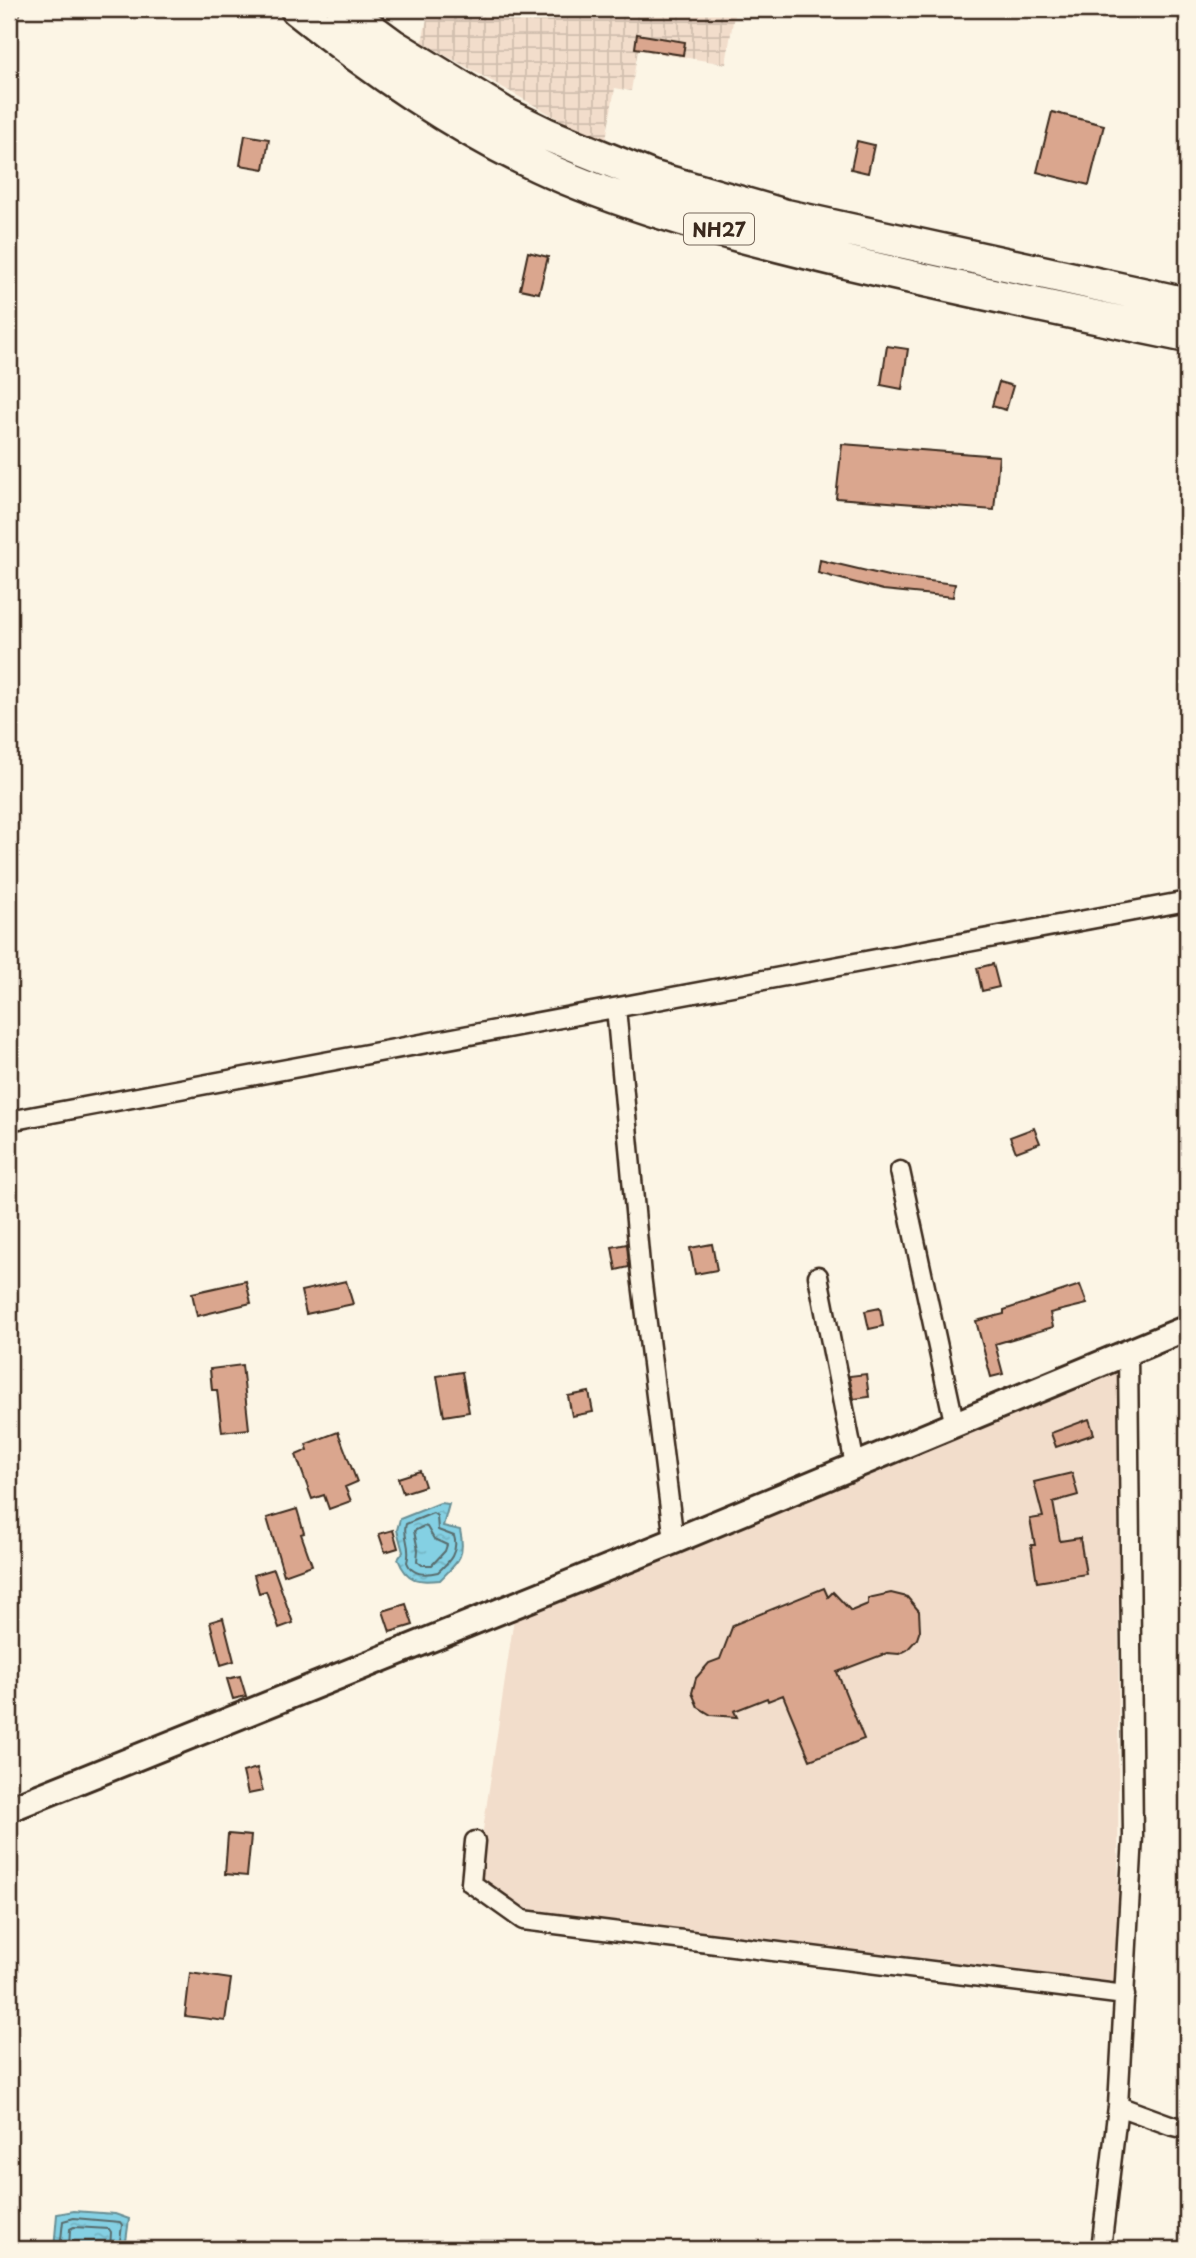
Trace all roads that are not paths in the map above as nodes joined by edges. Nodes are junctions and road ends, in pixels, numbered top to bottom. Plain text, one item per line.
1 (297, 9) edge
2 (344, 9) edge
3 (1187, 304) edge
4 (1187, 336) edge
5 (1187, 901) edge
6 (616, 1008) junction
7 (9, 1121) edge
8 (900, 1171) dead end
9 (818, 1276) dead end
10 (1187, 1328) edge
11 (1128, 1354) junction
12 (955, 1426) junction
13 (856, 1465) junction
14 (674, 1541) junction
15 (9, 1809) edge
16 (475, 1841) dead end
17 (1125, 1995) junction
18 (1118, 2106) junction
19 (1187, 2129) edge
20 (1101, 2249) edge

1 - 4 highway, NH27
2 - 3 highway, NH27
5 - 6 street
6 - 7 street
6 - 14 street
8 - 12 street
9 - 13 street
10 - 11 street
11 - 12 street
11 - 17 street
12 - 13 street
13 - 14 street
14 - 15 street
16 - 17 street
17 - 18 street
18 - 19 street
18 - 20 street

